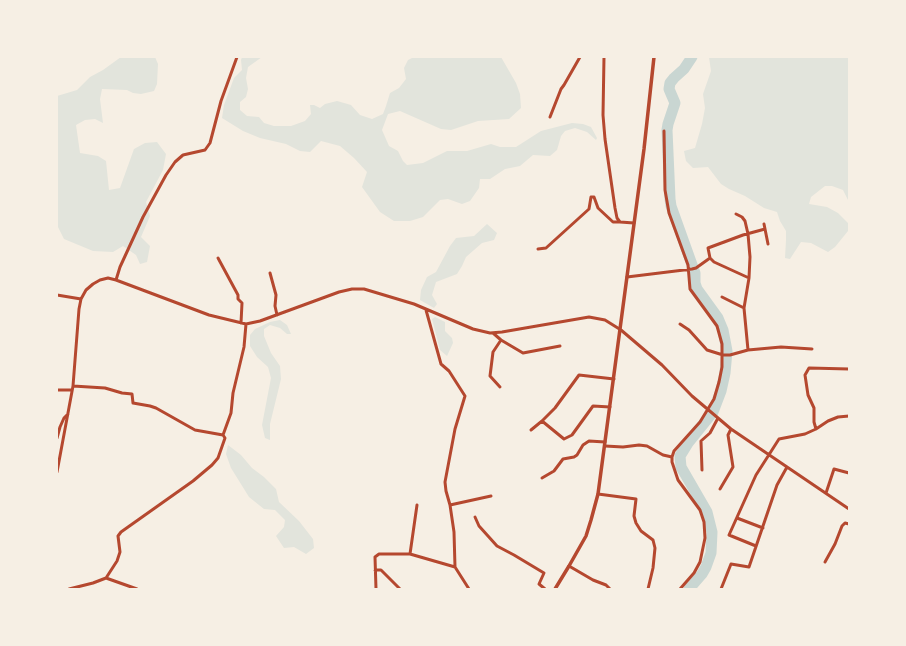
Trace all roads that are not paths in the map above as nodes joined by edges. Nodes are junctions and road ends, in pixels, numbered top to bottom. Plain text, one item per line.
1 (237, 57) edge
2 (580, 57) edge
3 (604, 57) edge
4 (654, 57) edge
5 (550, 117) dead end
6 (664, 131) dead end
7 (736, 214) dead end
8 (620, 222) junction
9 (634, 223) junction
10 (764, 224) dead end
11 (765, 229) junction
12 (748, 234) junction
13 (768, 244) dead end
14 (538, 249) dead end
15 (218, 258) dead end
16 (710, 258) junction
17 (690, 269) junction
18 (270, 273) dead end
19 (627, 277) junction
20 (748, 278) junction
21 (116, 280) junction
22 (57, 294) edge
23 (722, 297) dead end
24 (81, 299) junction
25 (744, 308) junction
26 (426, 310) junction
27 (277, 315) junction
28 (240, 323) junction
29 (246, 324) junction
30 (680, 324) dead end
31 (620, 330) junction
32 (493, 333) junction
33 (501, 340) junction
34 (560, 346) dead end
35 (812, 349) dead end
36 (748, 350) junction
37 (724, 355) junction
38 (849, 369) edge
39 (614, 379) junction
40 (500, 387) dead end
41 (73, 388) junction
42 (57, 390) edge
43 (610, 407) junction
44 (708, 410) junction
45 (68, 414) junction
46 (849, 416) edge
47 (717, 417) junction
48 (542, 421) junction
49 (731, 429) junction
50 (816, 429) junction
51 (531, 430) dead end
52 (223, 434) junction
53 (57, 438) edge
54 (605, 444) junction
55 (768, 455) junction
56 (672, 457) junction
57 (787, 467) junction
58 (702, 470) dead end
59 (57, 472) edge
60 (849, 473) edge
61 (542, 478) dead end
62 (720, 489) dead end
63 (826, 493) junction
64 (598, 494) junction
65 (491, 496) dead end
66 (417, 505) dead end
67 (450, 505) junction
68 (849, 509) edge
69 (475, 517) dead end
70 (737, 518) junction
71 (849, 524) edge
72 (763, 528) junction
73 (756, 546) junction
74 (410, 554) junction
75 (825, 562) dead end
76 (570, 566) junction
77 (455, 567) junction
78 (375, 570) junction
79 (106, 578) junction
80 (70, 589) edge
81 (137, 589) edge
82 (376, 589) edge
83 (400, 589) edge
84 (469, 589) edge
85 (545, 589) edge
86 (555, 589) edge
87 (610, 589) edge
88 (648, 589) edge
89 (680, 589) edge
90 (721, 589) edge

1 - 21 street
2 - 5 street
3 - 8 street
4 - 9 street
6 - 17 street
7 - 12 street
8 - 9 street
8 - 14 street
9 - 19 street
10 - 11 street
11 - 12 street
11 - 13 street
12 - 16 street
12 - 20 street
15 - 28 street
16 - 17 street
16 - 20 street
17 - 19 street
17 - 37 street
18 - 27 street
19 - 31 street
20 - 25 street
21 - 24 street
21 - 28 street
22 - 24 street
23 - 25 street
24 - 41 street
25 - 36 street
26 - 27 street
26 - 32 street
26 - 67 street
27 - 29 street
28 - 29 street
29 - 52 street
30 - 37 street
31 - 32 street
31 - 39 street
31 - 44 street
32 - 33 street
33 - 34 street
33 - 40 street
35 - 36 street
36 - 37 street
37 - 44 street
38 - 50 street
39 - 43 street
39 - 48 street
41 - 42 street
41 - 45 street
41 - 52 street
43 - 48 street
43 - 54 street
44 - 47 street
44 - 56 street
45 - 53 street
45 - 59 street
46 - 50 street
47 - 49 street
47 - 58 street
48 - 51 street
49 - 55 street
49 - 62 street
50 - 55 street
52 - 79 street
54 - 56 street
54 - 61 street
54 - 64 street
55 - 57 street
55 - 70 street
56 - 89 street
57 - 63 street
57 - 72 street
60 - 63 street
63 - 68 street
64 - 76 street
64 - 88 street
65 - 67 street
66 - 74 street
67 - 77 street
69 - 85 street
70 - 72 street
70 - 73 street
71 - 75 street
72 - 73 street
73 - 90 street
74 - 77 street
74 - 78 street
76 - 86 street
76 - 87 street
77 - 84 street
78 - 82 street
78 - 83 street
79 - 80 street
79 - 81 street

